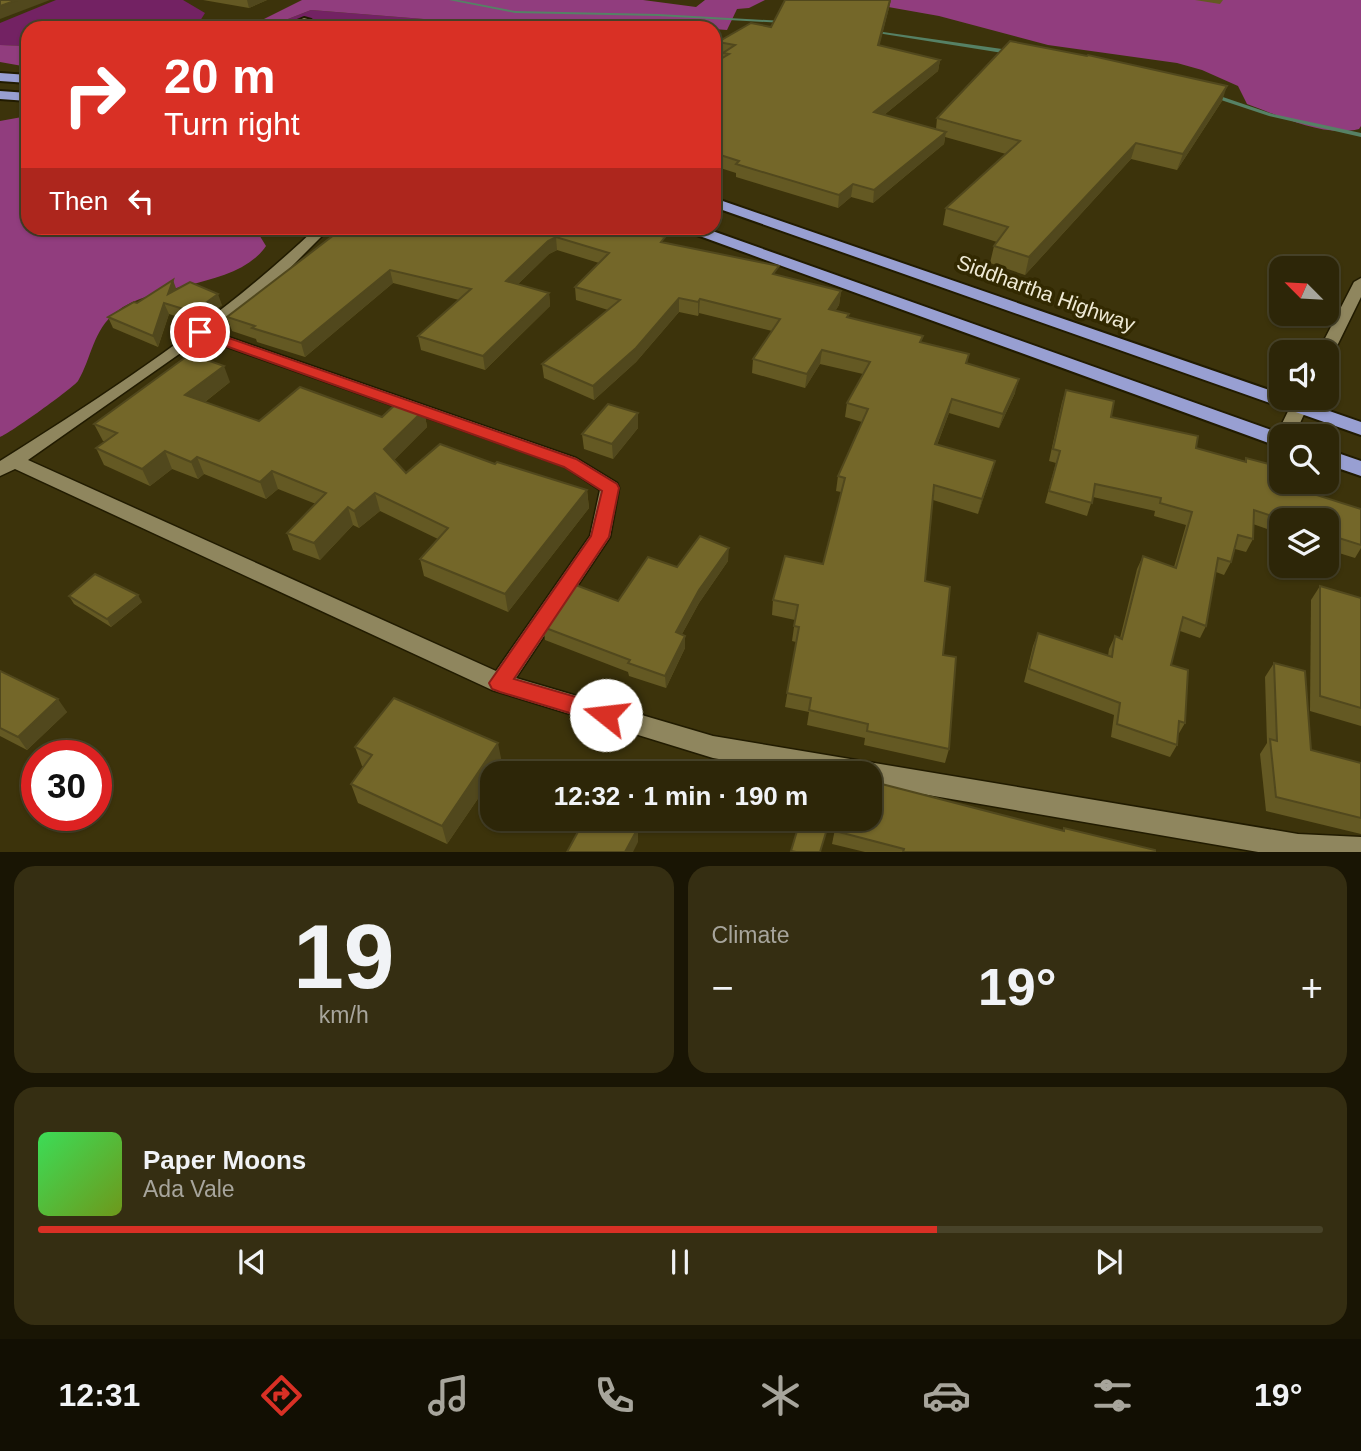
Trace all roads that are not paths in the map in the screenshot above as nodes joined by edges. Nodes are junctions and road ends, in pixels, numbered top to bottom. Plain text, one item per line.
1 (0, 77) edge
2 (21, 78) edge
3 (0, 94) edge
4 (21, 96) edge
5 (721, 204) edge
6 (316, 235) edge
7 (710, 235) edge
8 (1361, 282) edge
9 (200, 332) junction
10 (1332, 340) edge
11 (1269, 392) edge
12 (1317, 410) edge
13 (1361, 429) edge
14 (1269, 436) edge
15 (1339, 461) edge
16 (7, 466) edge
17 (1361, 469) edge
18 (500, 683) junction
19 (1361, 849) edge

1 - 2 highway
3 - 4 highway
5 - 11 highway, Siddhartha Highway
6 - 9 street
7 - 14 highway
8 - 10 street
9 - 16 street
9 - 18 street
12 - 13 highway, Siddhartha Highway
15 - 17 highway
16 - 18 street
18 - 19 street

